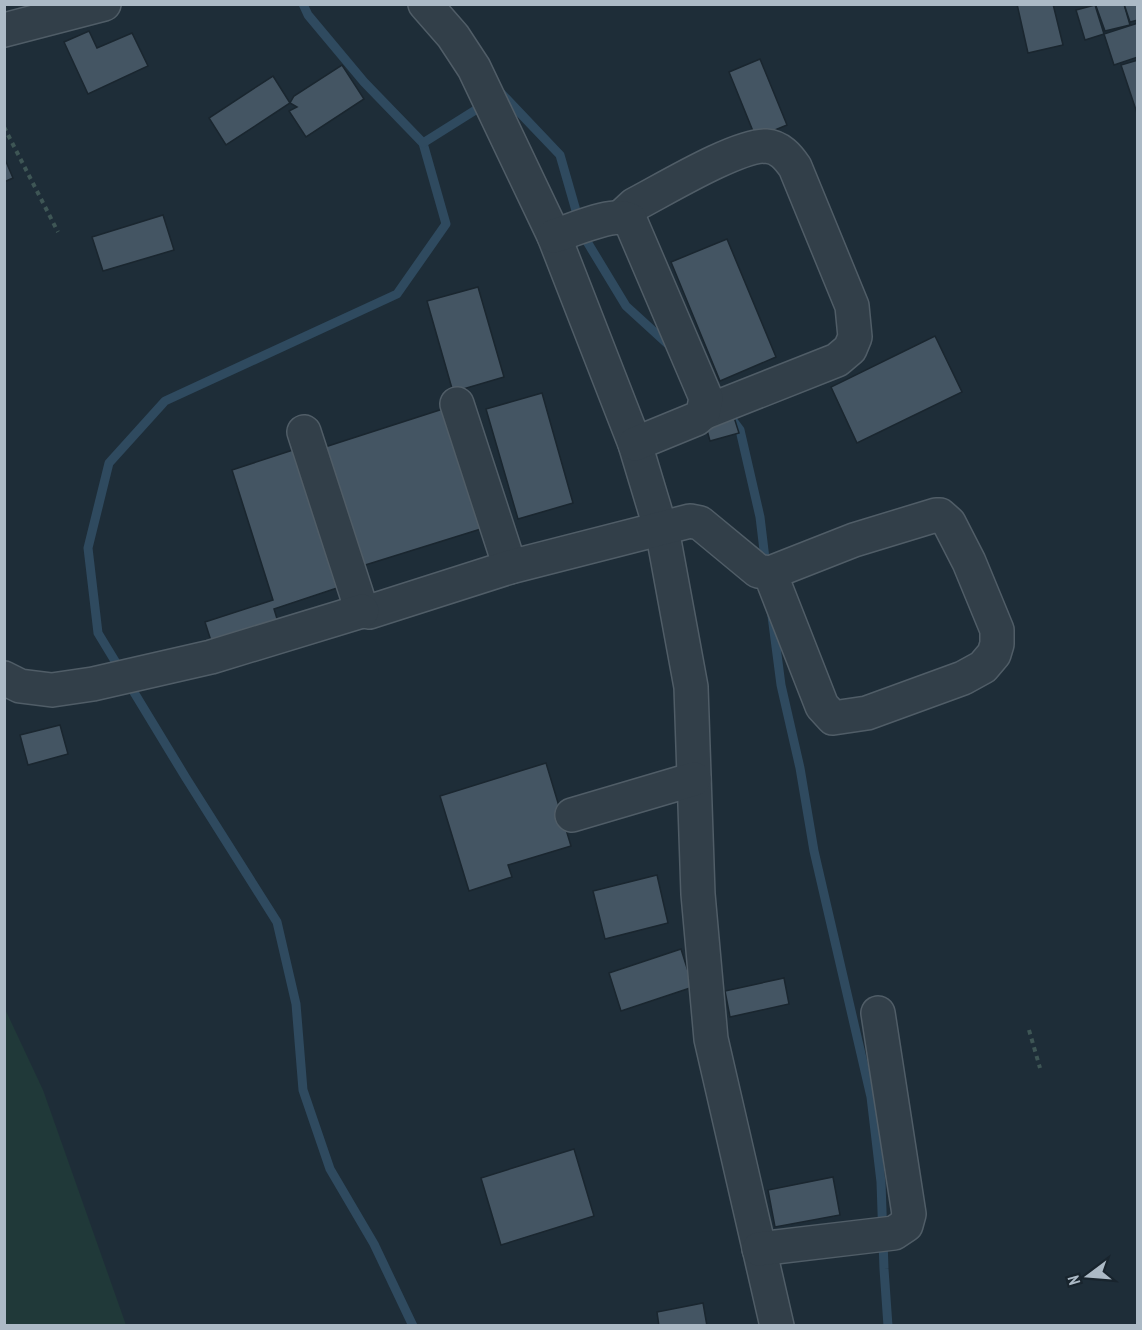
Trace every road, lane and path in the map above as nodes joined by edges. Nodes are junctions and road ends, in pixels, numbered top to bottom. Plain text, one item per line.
1 (104, 4) edge
2 (425, 4) edge
3 (4, 30) edge
4 (4, 128) edge
5 (621, 217) junction
6 (58, 232) dead end
7 (554, 236) junction
8 (457, 404) dead end
9 (703, 413) junction
10 (304, 432) dead end
11 (635, 444) junction
12 (659, 528) junction
13 (510, 567) junction
14 (770, 573) junction
15 (362, 611) junction
16 (4, 678) edge
17 (694, 779) junction
18 (572, 815) dead end
19 (878, 1013) dead end
20 (1029, 1030) dead end
21 (1040, 1068) dead end
22 (759, 1249) junction
23 (777, 1326) edge

1 - 3 street
2 - 7 street
4 - 6 path
5 - 7 street
5 - 9 street
5 - 9 street
7 - 11 street
8 - 13 street
9 - 11 street
10 - 15 street
11 - 12 street
12 - 13 street
12 - 14 street
12 - 17 street
13 - 15 street
14 - 14 street
15 - 16 street
17 - 18 street
17 - 22 street
19 - 22 street
20 - 21 path
22 - 23 street

